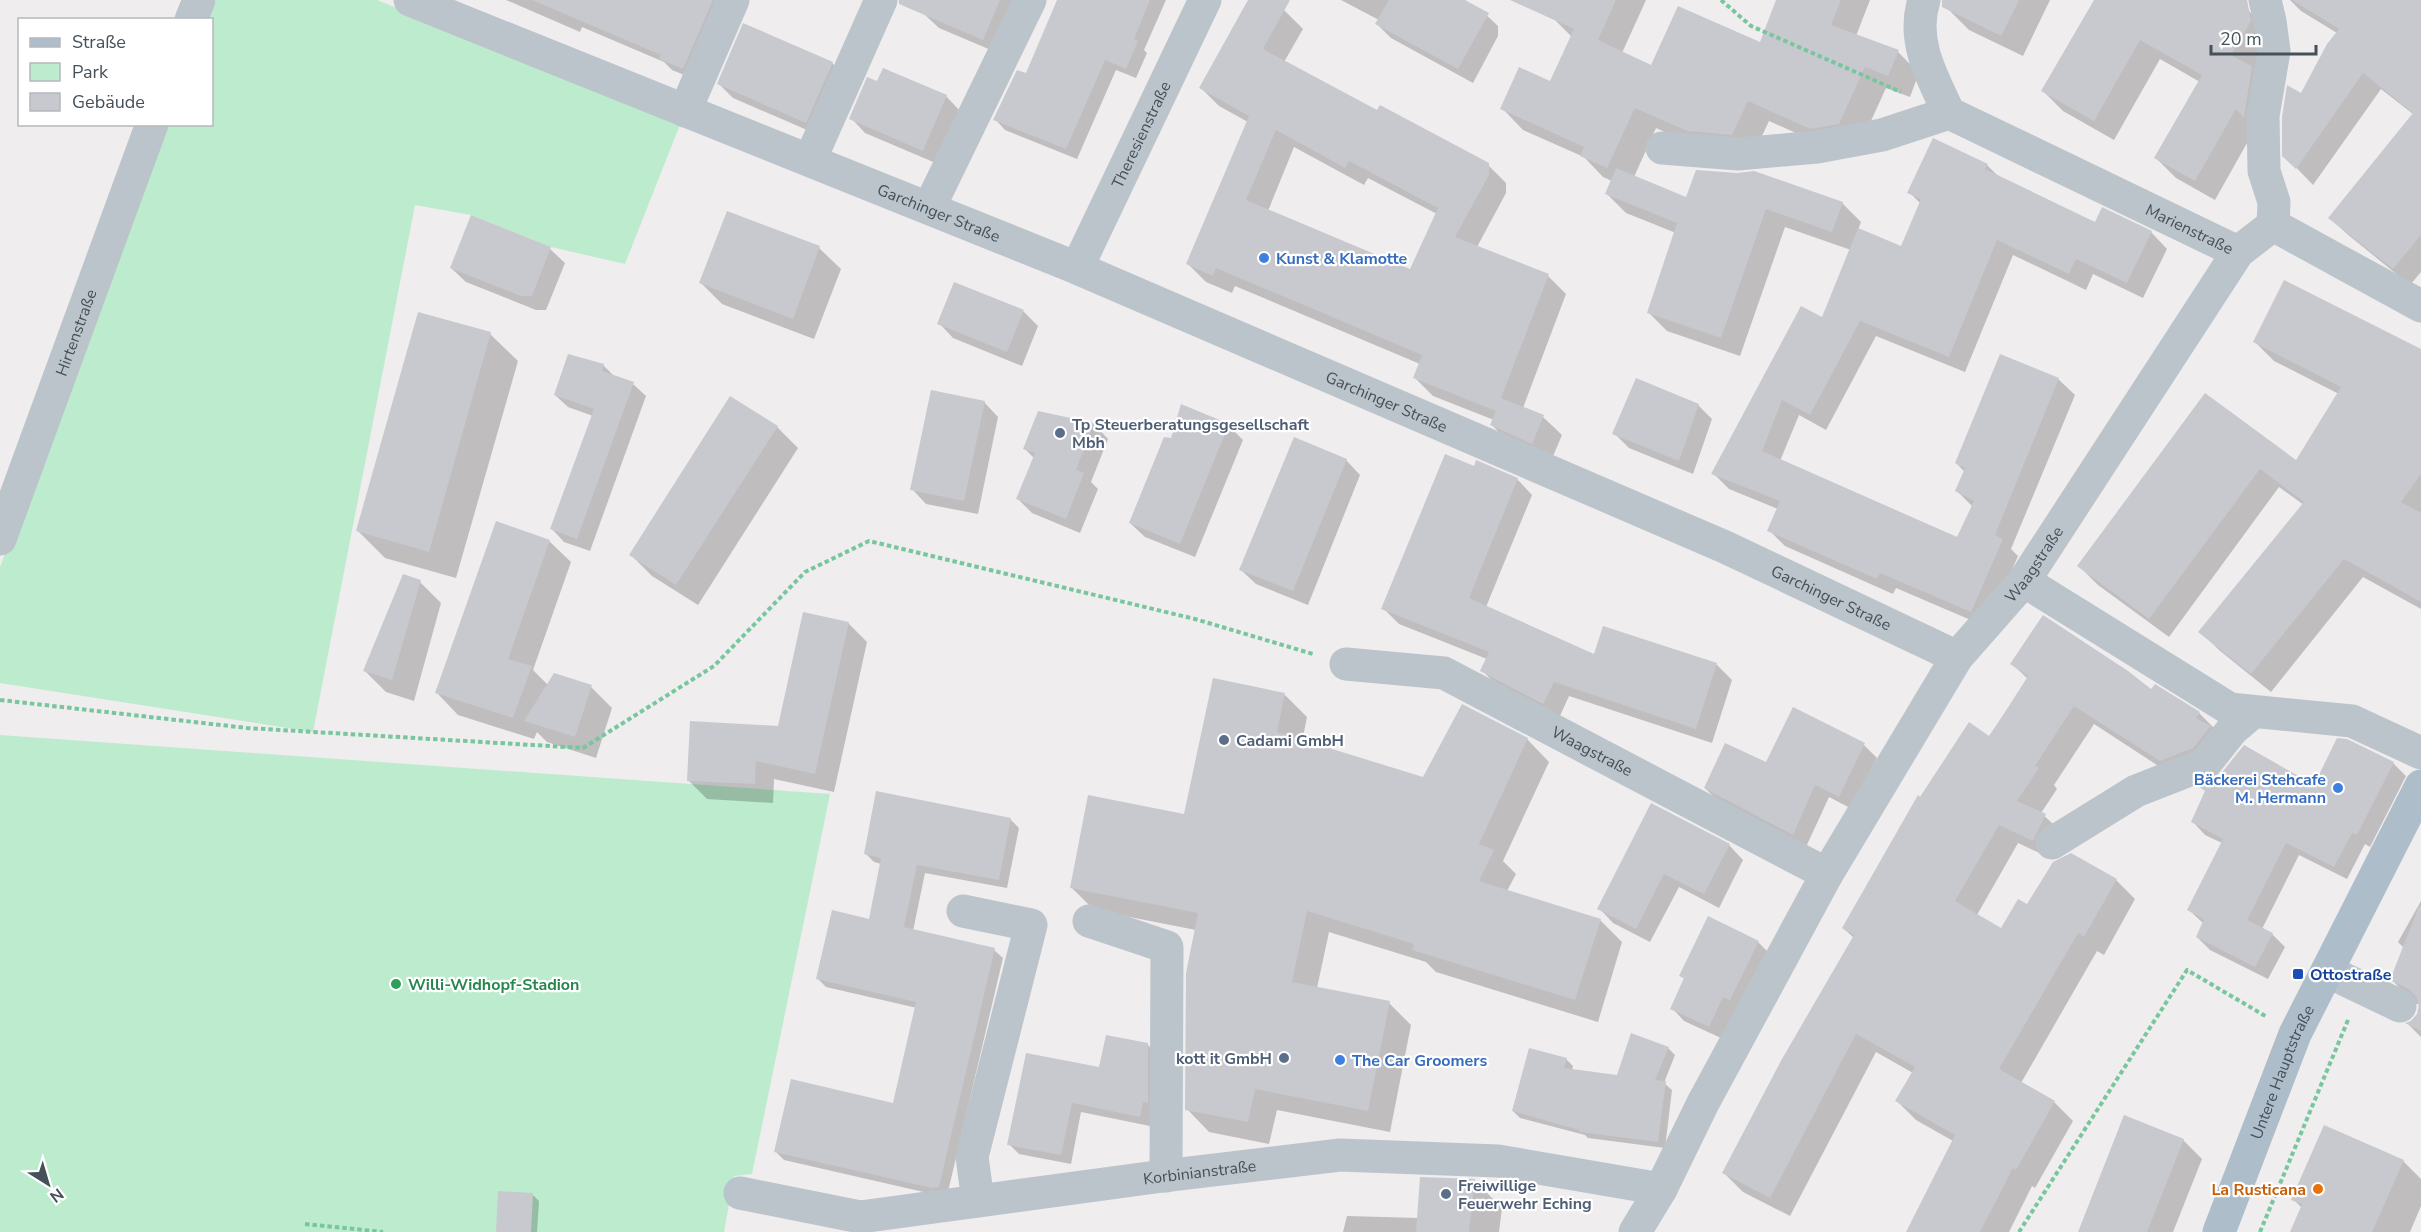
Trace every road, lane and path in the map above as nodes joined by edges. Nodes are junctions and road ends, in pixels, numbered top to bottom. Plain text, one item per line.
1 (199, 0) edge
2 (410, 0) edge
3 (734, 0) edge
4 (881, 0) edge
5 (1030, 0) edge
6 (1205, 0) edge
7 (1721, 0) edge
8 (1924, 0) edge
9 (2265, 0) edge
10 (192, 18) edge
11 (685, 111) junction
12 (1949, 113) junction
13 (151, 126) edge
14 (1662, 148) dead end
15 (810, 160) junction
16 (929, 208) junction
17 (2273, 225) junction
18 (2238, 252) junction
19 (1077, 268) junction
20 (2421, 306) edge
21 (0, 539) edge
22 (2024, 580) junction
23 (1957, 657) junction
24 (1346, 664) joint
25 (0, 700) edge
26 (2253, 712) junction
27 (2421, 753) edge
28 (2421, 786) edge
29 (2052, 843) dead end
30 (1827, 874) junction
31 (963, 911) dead end
32 (1089, 921) dead end
33 (2327, 971) junction
34 (2361, 986) junction
35 (2400, 1006) dead end
36 (2295, 1034) junction
37 (1166, 1176) junction
38 (1661, 1189) junction
39 (740, 1193) dead end
40 (978, 1201) junction
41 (305, 1224) dead end
42 (383, 1232) edge
43 (1635, 1232) edge
44 (2019, 1232) edge
45 (2218, 1232) edge
46 (2260, 1232) edge

1 - 10 street
2 - 11 street, Garchinger Straße
3 - 11 street
4 - 15 street
5 - 16 street
6 - 19 street, Theresienstraße
7 - 12 path
8 - 12 street
9 - 17 street
11 - 15 street, Garchinger Straße
12 - 14 street
12 - 18 street, Marienstraße
13 - 21 street, Hirtenstraße
15 - 16 street, Garchinger Straße
16 - 19 street, Garchinger Straße
17 - 18 street, Marienstraße
17 - 20 street
18 - 22 street, Waagstraße
19 - 23 street, Garchinger Straße
22 - 23 street, Waagstraße
22 - 26 street
23 - 30 street, Waagstraße
24 - 25 path
24 - 30 street, Waagstraße
26 - 27 street
26 - 29 street
28 - 33 main road, Untere Hauptstraße
30 - 38 street, Waagstraße
31 - 40 street
32 - 37 street
33 - 34 street
33 - 36 main road, Untere Hauptstraße
34 - 35 street
34 - 46 path
36 - 44 path
36 - 45 main road, Untere Hauptstraße
37 - 38 street, Korbinianstraße
37 - 40 street, Korbinianstraße
38 - 43 street, Waagstraße
39 - 40 street, Korbinianstraße
41 - 42 path

